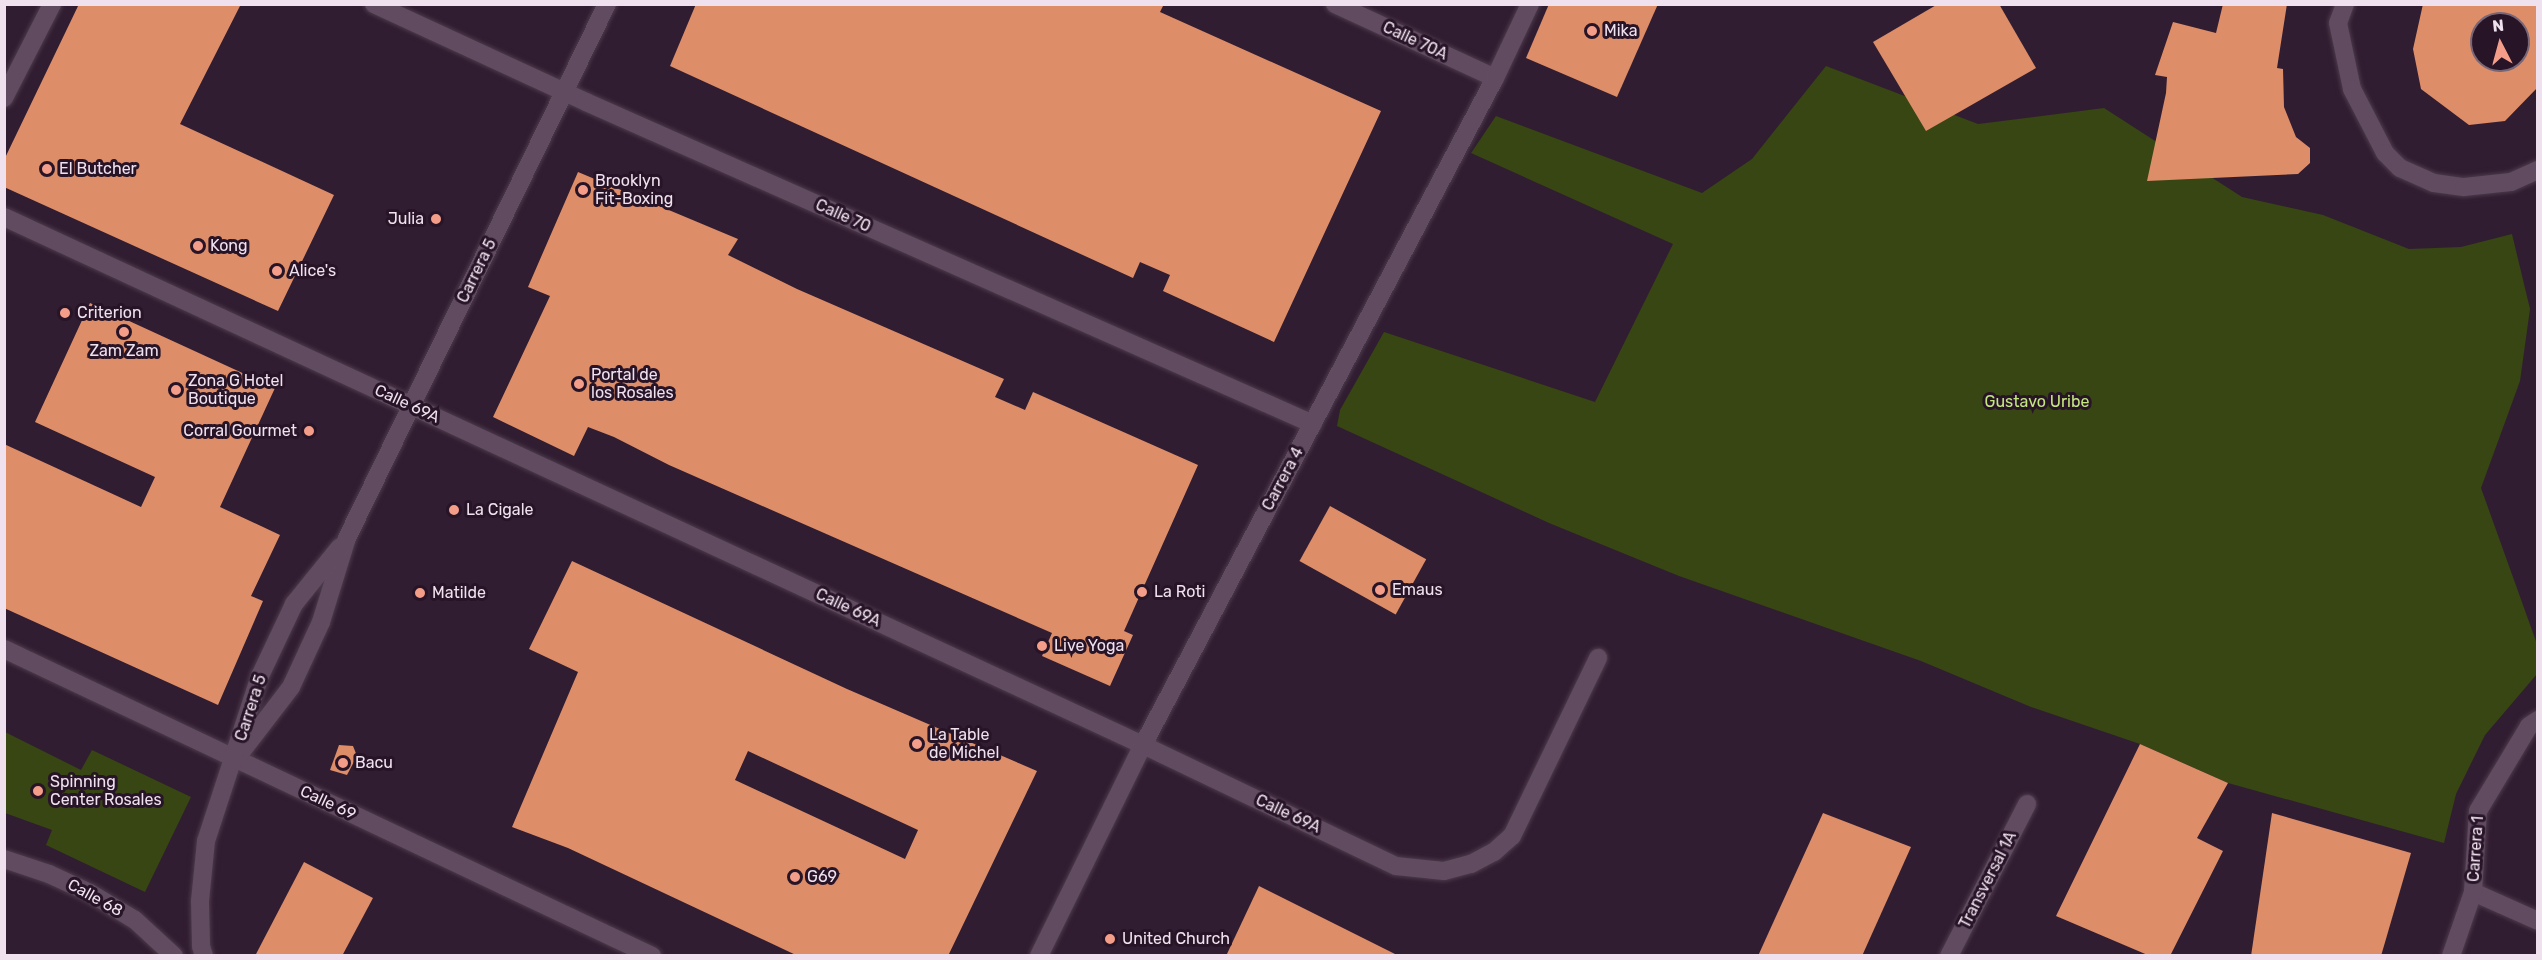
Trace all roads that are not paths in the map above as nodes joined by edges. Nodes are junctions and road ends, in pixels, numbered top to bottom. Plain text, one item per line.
1 (52, 4) edge
2 (374, 4) edge
3 (607, 4) edge
4 (1335, 4) edge
5 (1530, 4) edge
6 (2345, 4) edge
7 (1495, 78) junction
8 (564, 92) junction
9 (4, 98) edge
10 (2538, 170) edge
11 (4, 217) edge
12 (411, 405) junction
13 (1313, 424) junction
14 (347, 538) junction
15 (4, 650) edge
16 (1599, 658) dead end
17 (2538, 720) edge
18 (1143, 745) junction
19 (235, 760) junction
20 (2027, 804) dead end
21 (4, 859) edge
22 (2473, 892) junction
23 (2538, 921) edge
24 (174, 956) edge
25 (204, 956) edge
26 (652, 956) edge
27 (1039, 956) edge
28 (1949, 956) edge
29 (2451, 956) edge

1 - 9 street
2 - 8 street, Calle 70
3 - 8 street, Carrera 5
4 - 7 street, Calle 70A
5 - 7 street, Carrera 4
6 - 10 street
7 - 13 street, Carrera 4
8 - 12 street, Carrera 5
8 - 13 street, Calle 70
11 - 12 street, Calle 69A
12 - 14 street, Carrera 5
12 - 18 street, Calle 69A
13 - 18 street, Carrera 4
14 - 19 street, Carrera 5
14 - 19 street, Carrera 5
15 - 19 street, Calle 69
16 - 18 street, Calle 69A
17 - 22 street, Carrera 1
18 - 27 street, Carrera 4
19 - 25 street, Carrera 5
19 - 26 street, Calle 69
20 - 28 street, Transversal 1A
21 - 24 street, Calle 68
22 - 23 street
22 - 29 street, Carrera 1

